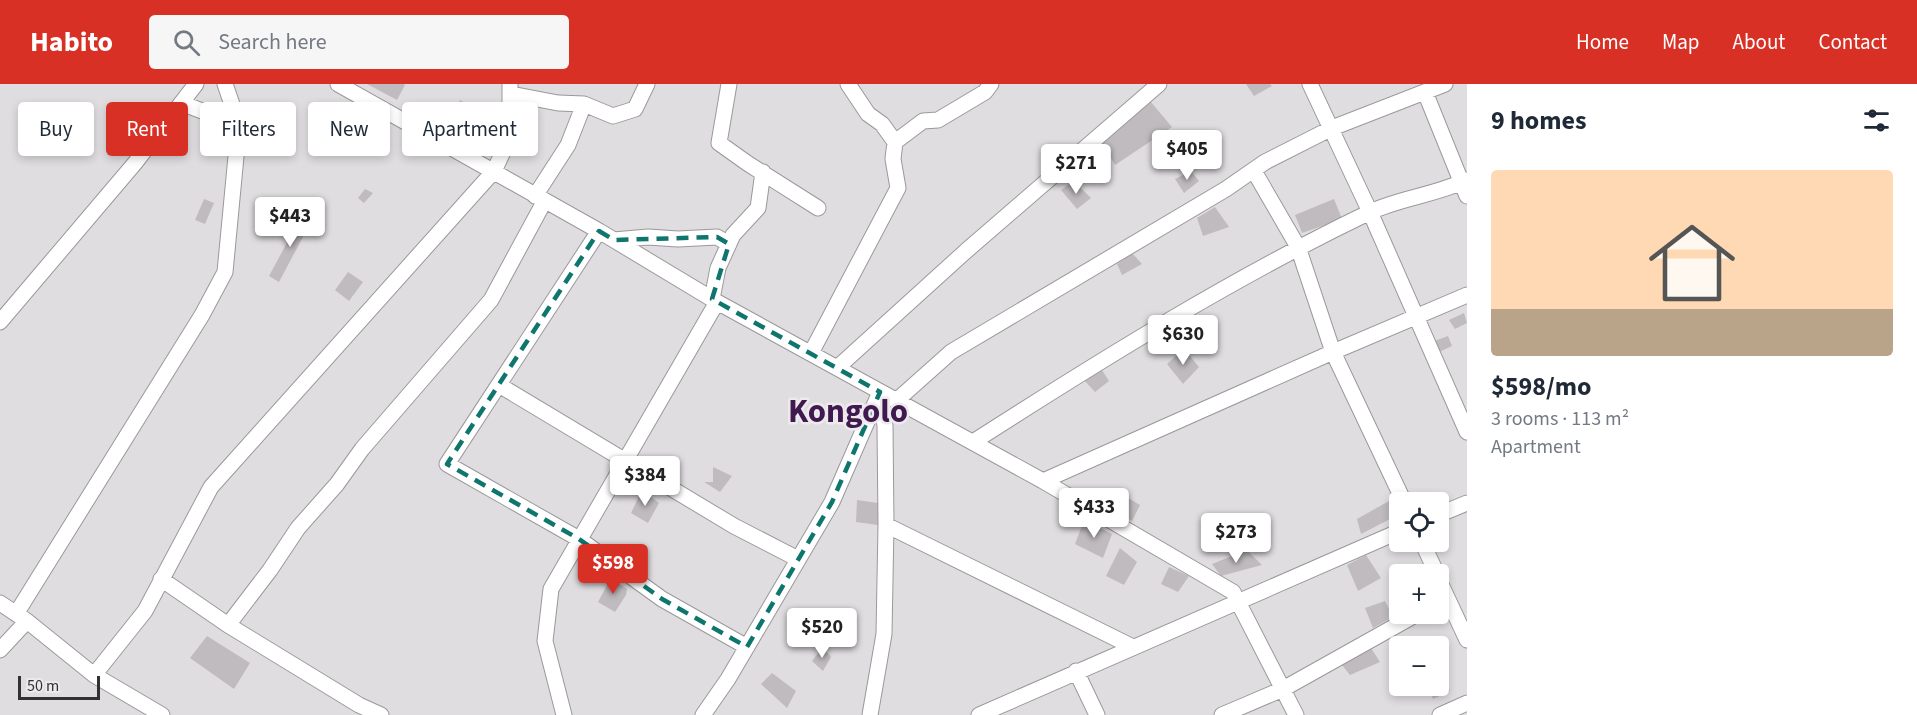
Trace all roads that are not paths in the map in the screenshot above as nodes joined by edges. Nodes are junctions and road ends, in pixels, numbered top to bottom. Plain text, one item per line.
1 (196, 84) edge
2 (225, 84) edge
3 (338, 84) edge
4 (647, 84) edge
5 (729, 84) edge
6 (848, 84) edge
7 (991, 84) edge
8 (1159, 84) edge
9 (1310, 84) edge
10 (1445, 84) edge
11 (511, 89) edge
12 (1425, 92) junction
13 (182, 102) edge
14 (231, 102) edge
15 (584, 104) junction
16 (1332, 128) junction
17 (895, 142) junction
18 (140, 156) edge
19 (236, 156) edge
20 (494, 171) junction
21 (1254, 171) junction
22 (763, 172) junction
23 (1465, 186) edge
24 (539, 199) junction
25 (818, 207) dead end
26 (1370, 212) junction
27 (599, 231) junction
28 (614, 240) junction
29 (729, 244) junction
30 (1298, 247) junction
31 (1467, 295) edge
32 (715, 300) junction
33 (1416, 318) junction
34 (0, 322) edge
35 (1333, 352) junction
36 (811, 353) junction
37 (838, 367) junction
38 (499, 385) junction
39 (880, 392) junction
40 (896, 401) junction
41 (1467, 432) edge
42 (973, 442) junction
43 (625, 461) junction
44 (1043, 481) junction
45 (1399, 492) edge
46 (1467, 502) edge
47 (1449, 510) edge
48 (886, 525) junction
49 (1389, 536) edge
50 (579, 539) junction
51 (798, 559) junction
52 (162, 579) junction
53 (1237, 601) junction
54 (0, 603) edge
55 (1449, 609) edge
56 (21, 618) junction
57 (1399, 624) edge
58 (228, 625) junction
59 (1467, 640) edge
60 (747, 647) junction
61 (1132, 647) junction
62 (0, 650) edge
63 (1076, 671) junction
64 (94, 675) junction
65 (1283, 689) junction
66 (1467, 703) edge
67 (162, 715) edge
68 (381, 715) edge
69 (564, 715) edge
70 (703, 715) edge
71 (870, 715) edge
72 (979, 715) edge
73 (1097, 715) edge
74 (1222, 715) edge
75 (1296, 715) edge
76 (1440, 715) edge

1 - 13 street
2 - 14 street
3 - 20 street
4 - 15 street
5 - 22 street
6 - 17 street
7 - 17 street
8 - 37 street
9 - 16 street
10 - 12 street
11 - 15 street
11 - 20 street
12 - 16 street
12 - 23 street
15 - 24 street
16 - 21 street
16 - 26 street
17 - 36 street
18 - 34 street
19 - 56 street
20 - 24 street
20 - 52 street
21 - 30 street
21 - 40 street
22 - 25 street
22 - 29 street
23 - 26 street
24 - 27 street
24 - 58 street
26 - 30 street
26 - 33 street
27 - 28 street
27 - 38 street
28 - 29 street
28 - 32 street
29 - 32 street
30 - 35 street
30 - 42 street
31 - 33 street
32 - 36 street
32 - 43 street
33 - 35 street
33 - 41 street
35 - 44 street
35 - 45 street
36 - 37 street
37 - 39 street
38 - 43 street
38 - 50 street
39 - 40 street
39 - 48 street
39 - 51 street
40 - 42 street
42 - 44 street
43 - 50 street
43 - 51 street
44 - 53 street
46 - 47 street
48 - 61 street
48 - 71 street
49 - 53 street
50 - 60 street
50 - 69 street
51 - 60 street
52 - 58 street
52 - 64 street
53 - 61 street
53 - 65 street
54 - 56 street
55 - 59 street
56 - 62 street
56 - 64 street
57 - 65 street
58 - 68 street
60 - 70 street
61 - 63 street
63 - 72 street
63 - 73 street
64 - 67 street
65 - 74 street
65 - 75 street
66 - 76 street

